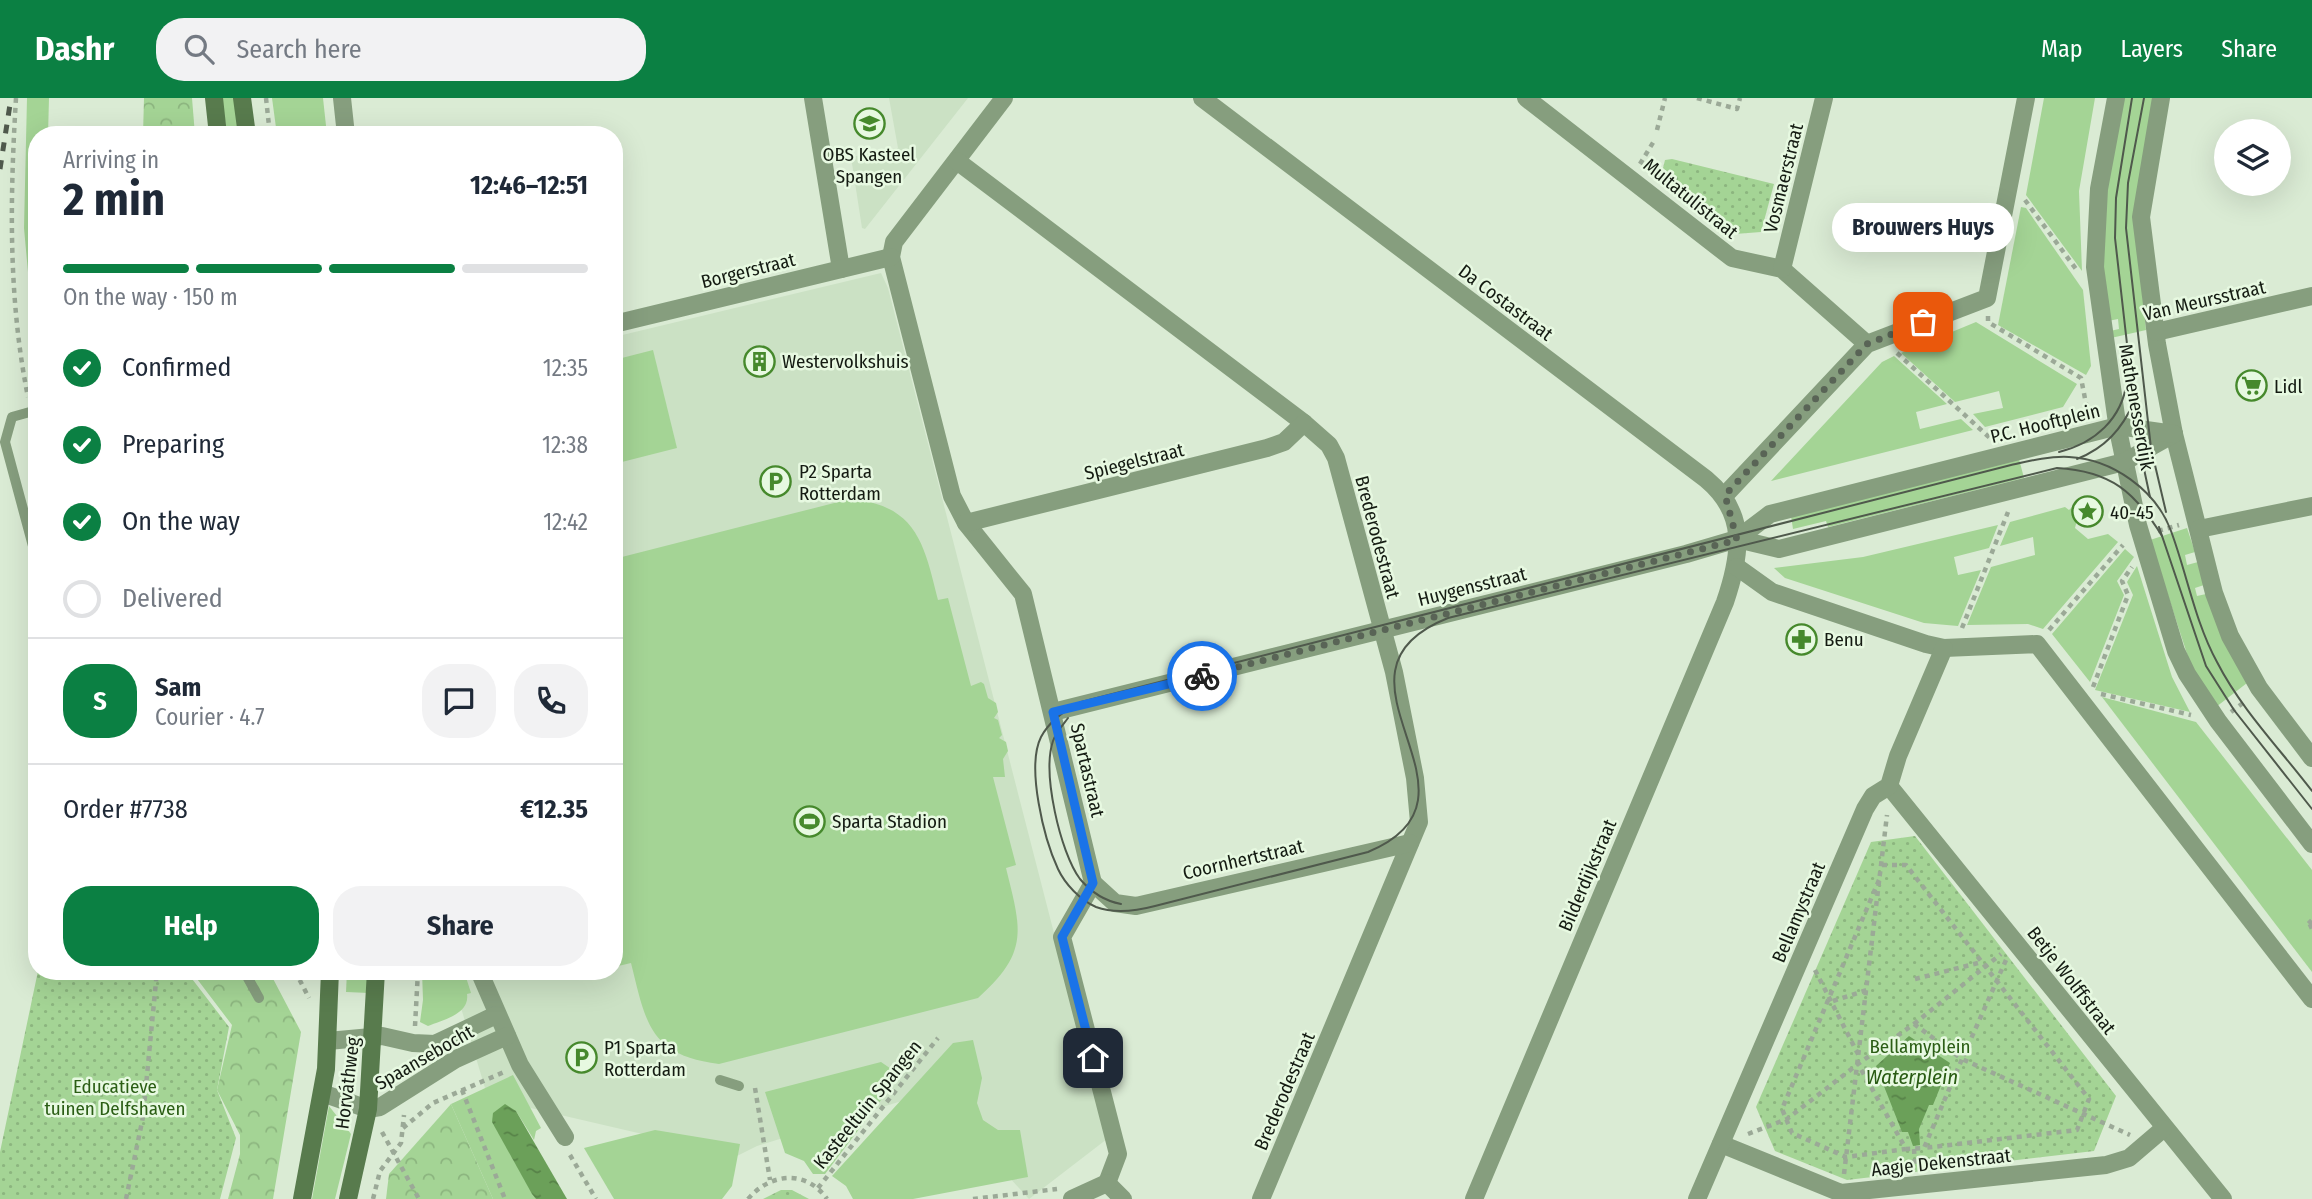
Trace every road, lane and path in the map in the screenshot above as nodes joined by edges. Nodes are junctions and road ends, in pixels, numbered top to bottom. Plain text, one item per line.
1 (16, 98) edge
2 (214, 98) edge
3 (242, 98) edge
4 (266, 98) edge
5 (342, 98) edge
6 (813, 98) edge
7 (1004, 98) edge
8 (1202, 98) edge
9 (1527, 98) edge
10 (1665, 98) edge
11 (1697, 98) edge
12 (1740, 98) edge
13 (1824, 98) edge
14 (2026, 98) edge
15 (2116, 98) edge
16 (2161, 98) edge
17 (217, 126) edge
18 (246, 126) edge
19 (269, 126) edge
20 (345, 126) edge
21 (1657, 130) dead end
22 (1654, 141) dead end
23 (957, 161) junction
24 (1631, 177) junction
25 (2025, 200) dead end
26 (891, 257) junction
27 (841, 269) junction
28 (1782, 269) junction
29 (2084, 280) dead end
30 (2312, 296) edge
31 (623, 322) edge
32 (1988, 322) dead end
33 (2155, 332) junction
34 (1874, 341) junction
35 (28, 384) edge
36 (28, 410) edge
37 (2088, 414) dead end
38 (1304, 424) junction
39 (2118, 426) junction
40 (2174, 435) junction
41 (1992, 439) dead end
42 (2124, 462) junction
43 (1725, 495) junction
44 (2312, 506) edge
45 (2009, 508) dead end
46 (966, 523) junction
47 (28, 528) edge
48 (2199, 529) junction
49 (2141, 537) junction
50 (1737, 540) junction
51 (2122, 545) dead end
52 (1737, 567) junction
53 (1970, 607) dead end
54 (1381, 630) junction
55 (2037, 644) junction
56 (1944, 648) junction
57 (2259, 688) junction
58 (1053, 712) junction
59 (2218, 721) junction
60 (2312, 758) edge
61 (1889, 786) junction
62 (1410, 843) junction
63 (2312, 844) edge
64 (1882, 865) junction
65 (1881, 875) junction
66 (1093, 883) junction
67 (2016, 942) junction
68 (1798, 964) junction
69 (1983, 964) junction
70 (1915, 979) dead end
71 (1996, 979) junction
72 (156, 980) edge
73 (249, 980) edge
74 (330, 980) edge
75 (376, 980) edge
76 (482, 980) edge
77 (1867, 990) junction
78 (1830, 995) junction
79 (259, 998) dead end
80 (2312, 999) edge
81 (1833, 1001) junction
82 (496, 1015) junction
83 (1914, 1024) junction
84 (374, 1036) junction
85 (507, 1037) junction
86 (937, 1038) dead end
87 (328, 1041) junction
88 (1859, 1057) junction
89 (1962, 1059) junction
90 (1858, 1064) junction
91 (520, 1065) junction
92 (720, 1080) dead end
93 (754, 1084) dead end
94 (739, 1086) dead end
95 (462, 1090) junction
96 (322, 1093) junction
97 (368, 1109) junction
98 (2083, 1114) junction
99 (1787, 1119) junction
100 (2164, 1129) junction
101 (565, 1137) joint
102 (2147, 1142) junction
103 (1721, 1144) junction
104 (1924, 1148) junction
105 (1906, 1149) junction
106 (1846, 1157) junction
107 (770, 1180) junction
108 (1107, 1184) junction
109 (818, 1188) junction
110 (414, 1190) dead end
111 (1069, 1194) edge
112 (1841, 1194) junction
113 (126, 1199) edge
114 (302, 1199) edge
115 (348, 1199) edge
116 (373, 1199) edge
117 (419, 1199) edge
118 (505, 1199) edge
119 (596, 1199) edge
120 (748, 1199) edge
121 (827, 1199) edge
122 (973, 1199) edge
123 (1123, 1199) edge
124 (1261, 1199) edge
125 (1474, 1199) edge
126 (1697, 1199) edge
127 (2223, 1199) edge

1 - 35 path
2 - 17 main road
3 - 18 main road
4 - 19 path
5 - 20 street
6 - 27 street
7 - 23 street
8 - 43 street, Da Costastraat
9 - 24 street, Multatulistraat
10 - 21 path
11 - 12 path
13 - 28 street, Vosmaerstraat
14 - 34 street
15 - 39 street, Mathenesserdijk
16 - 33 street, Mathenesserdijk
22 - 24 path
23 - 26 street
23 - 38 street, Brederodestraat
24 - 28 street, Multatulistraat
25 - 29 path
26 - 27 street, Borgerstraat
26 - 46 street, Spartastraat
27 - 31 street, Borgerstraat
28 - 34 street, Multatulistraat
30 - 33 street, Van Meursstraat
32 - 37 path
33 - 40 street, Mathenesserdijk
34 - 41 path
34 - 43 street
36 - 47 lane
38 - 46 street, Spiegelstraat
38 - 54 street, Brederodestraat
39 - 40 street, P.C. Hooftplein
39 - 42 street, Mathenesserdijk
39 - 50 street, P.C. Hooftplein
40 - 42 street
40 - 48 street, Mathenesserdijk
42 - 49 street, Mathenesserdijk
42 - 50 street
43 - 50 street
44 - 48 street
45 - 53 path
46 - 58 street, Spartastraat
48 - 49 path
48 - 57 street, Mathenesserdijk
49 - 59 street, Mathenesserdijk
49 - 59 path
50 - 52 street
50 - 54 street, Huygensstraat
51 - 55 path
52 - 56 street
52 - 125 street, Bilderdijkstraat
54 - 58 street, Huygensstraat
54 - 62 street, Brederodestraat
55 - 56 street
55 - 80 street
56 - 61 street, Bellamystraat
57 - 59 path
57 - 60 street, Mathenesserdijk
58 - 66 street, Spartastraat
59 - 63 street, Mathenesserdijk
61 - 64 path
61 - 67 street, Betje Wolffstraat
61 - 68 street, Bellamystraat
62 - 66 street, Coornhertstraat
62 - 124 street, Brederodestraat
64 - 65 path
64 - 69 path
65 - 77 path
65 - 78 path
66 - 108 street
67 - 69 path
67 - 71 path
67 - 100 street, Betje Wolffstraat
68 - 78 path
68 - 103 street, Bellamystraat
69 - 70 path
69 - 71 path
69 - 83 path
71 - 89 path
71 - 98 path
72 - 113 path
73 - 79 lane
74 - 87 main road, Horváthweg
75 - 84 main road, Horváthweg
76 - 82 street
77 - 81 path
77 - 88 path
78 - 81 path
78 - 99 path
81 - 88 path
82 - 84 street, Spaansebocht
82 - 85 street
83 - 89 path
83 - 90 path
84 - 87 street, Spaansebocht
84 - 97 main road, Horváthweg
85 - 91 street
85 - 97 street, Spaansebocht
86 - 109 path, Kasteeltuin Spangen
87 - 96 main road, Horváthweg
88 - 90 path
89 - 98 path
89 - 104 path
90 - 99 path
90 - 105 path
90 - 106 path
91 - 95 path
91 - 101 street
92 - 94 lane
93 - 107 path
95 - 116 path
95 - 118 path
96 - 97 street, Spaansebocht
96 - 114 main road, Horváthweg
97 - 115 main road, Horváthweg
98 - 102 path
98 - 104 path
99 - 103 path
99 - 106 path
100 - 102 street, Aagje Dekenstraat
100 - 127 street, Betje Wolffstraat
101 - 119 path
102 - 112 street, Aagje Dekenstraat
103 - 112 street, Aagje Dekenstraat
103 - 126 street, Bellamystraat
104 - 105 path
105 - 106 path
106 - 112 path
107 - 109 path, Kasteeltuin Spangen
107 - 120 path
108 - 111 street
108 - 123 street
109 - 121 path, Kasteeltuin Spangen
110 - 117 path
111 - 122 path

